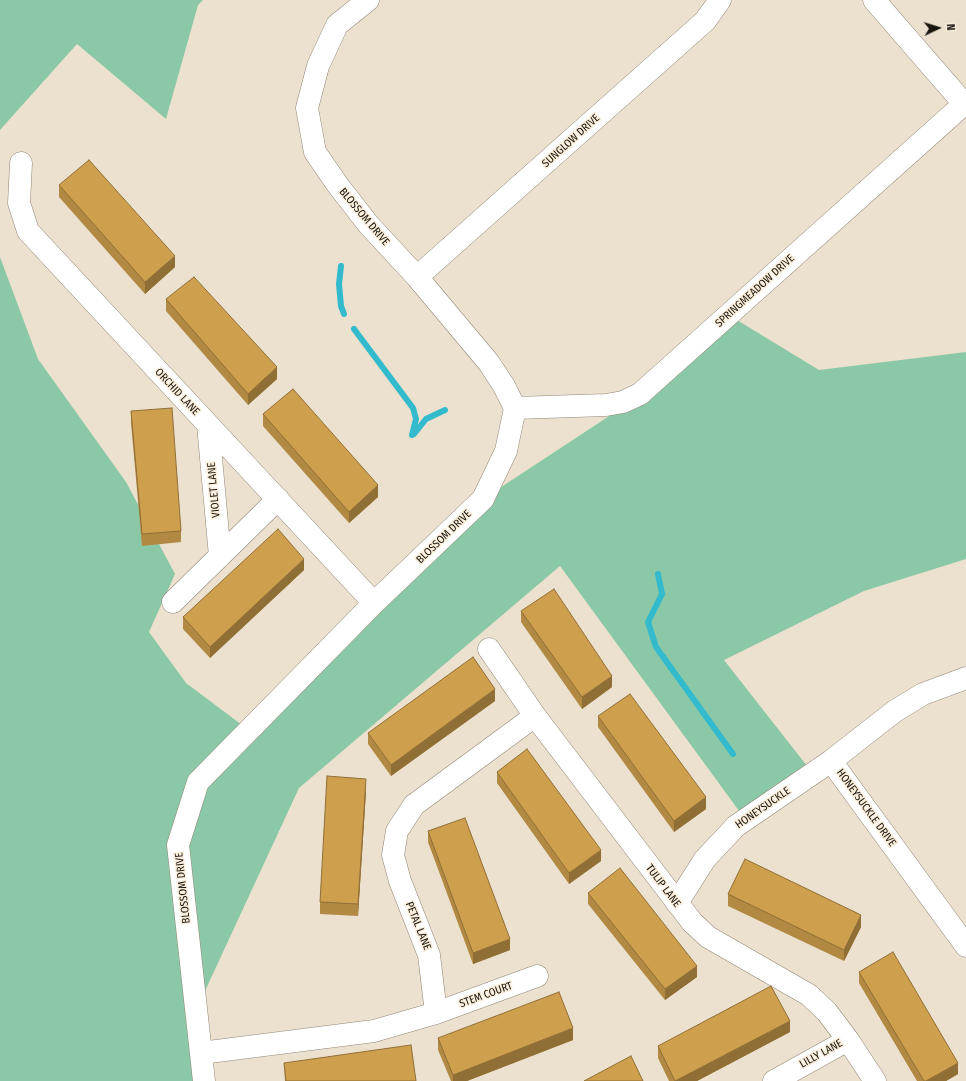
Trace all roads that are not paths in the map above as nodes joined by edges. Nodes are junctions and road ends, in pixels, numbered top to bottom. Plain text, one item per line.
1 (368, 0) edge
2 (720, 0) edge
3 (874, 0) edge
4 (965, 105) edge
5 (21, 163) dead end
6 (417, 277) junction
7 (515, 408) junction
8 (208, 425) junction
9 (278, 499) junction
10 (220, 556) junction
11 (173, 602) dead end
12 (374, 603) junction
13 (489, 649) dead end
14 (966, 678) edge
15 (535, 716) junction
16 (831, 761) junction
17 (677, 903) junction
18 (966, 946) edge
19 (536, 976) dead end
20 (436, 1013) junction
21 (848, 1040) junction
22 (201, 1053) junction
23 (204, 1081) edge
24 (774, 1081) edge
25 (875, 1081) edge

1 - 6 street, BLOSSOM DRIVE
2 - 6 street, SUNGLOW DRIVE
3 - 4 street
4 - 7 street, SPRINGMEADOW DRIVE
5 - 8 street, ORCHID LANE
6 - 7 street, BLOSSOM DRIVE
7 - 12 street, BLOSSOM DRIVE
8 - 9 street, ORCHID LANE
8 - 10 street, VIOLET LANE
9 - 10 street
9 - 12 street, ORCHID LANE
10 - 11 street
12 - 22 street, BLOSSOM DRIVE
13 - 15 street, TULIP LANE
14 - 16 street, HONEYSUCKLE DRIVE
15 - 17 street, TULIP LANE
15 - 20 street, PETAL LANE
16 - 17 street, HONEYSUCKLE
16 - 18 street, HONEYSUCKLE DRIVE
17 - 21 street, TULIP LANE
19 - 20 street, STEM COURT
20 - 22 street
21 - 24 street, LILLY LANE
21 - 25 street, TULIP LANE
22 - 23 street, BLOSSOM DRIVE

